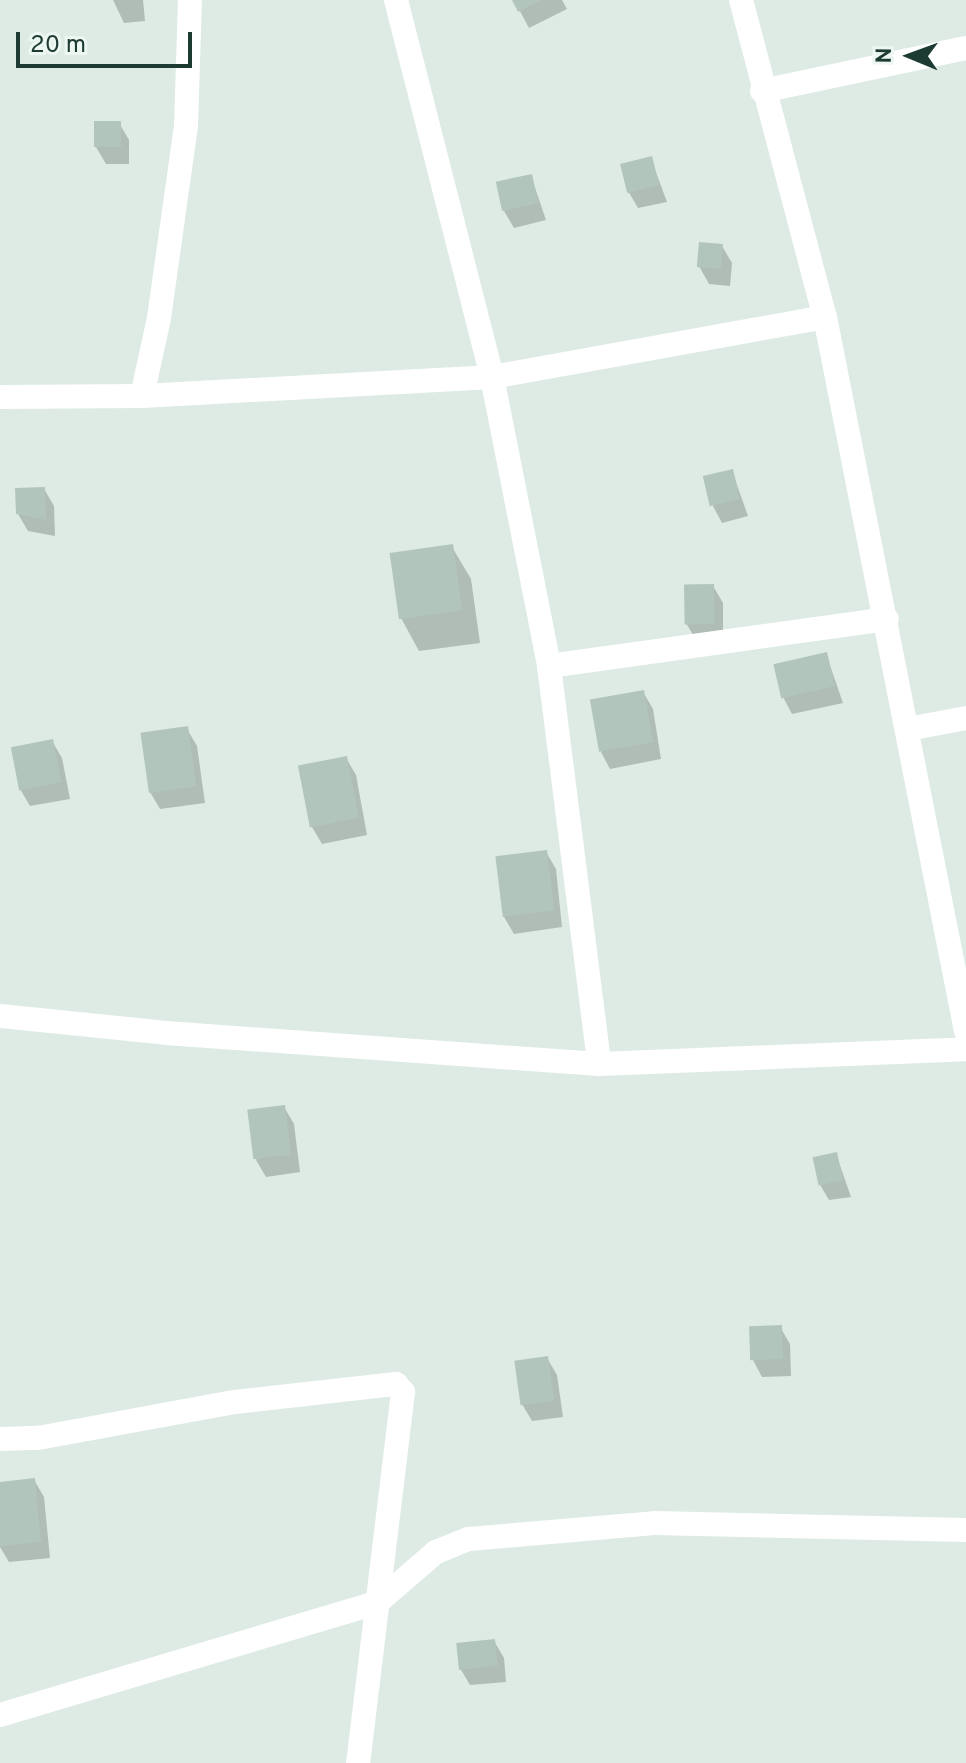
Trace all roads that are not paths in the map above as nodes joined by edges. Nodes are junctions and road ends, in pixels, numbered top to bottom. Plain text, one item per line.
1 (190, 0) edge
2 (396, 0) edge
3 (741, 0) edge
4 (966, 48) edge
5 (762, 91) junction
6 (825, 317) junction
7 (492, 377) junction
8 (142, 396) junction
9 (0, 397) edge
10 (887, 619) junction
11 (549, 666) junction
12 (966, 718) edge
13 (908, 729) junction
14 (0, 1016) edge
15 (966, 1031) edge
16 (966, 1049) edge
17 (599, 1064) junction
18 (0, 1439) edge
19 (966, 1530) edge
20 (378, 1602) junction
21 (0, 1715) edge
22 (358, 1763) edge

1 - 8 street
2 - 7 street
3 - 5 street
4 - 5 street
5 - 6 street
6 - 7 street
6 - 10 street
7 - 8 street
7 - 11 street
8 - 9 street
10 - 11 street
10 - 13 street
11 - 17 street
12 - 13 street
13 - 15 street
14 - 17 street
16 - 17 street
18 - 20 street
19 - 20 street
20 - 21 street
20 - 22 street

